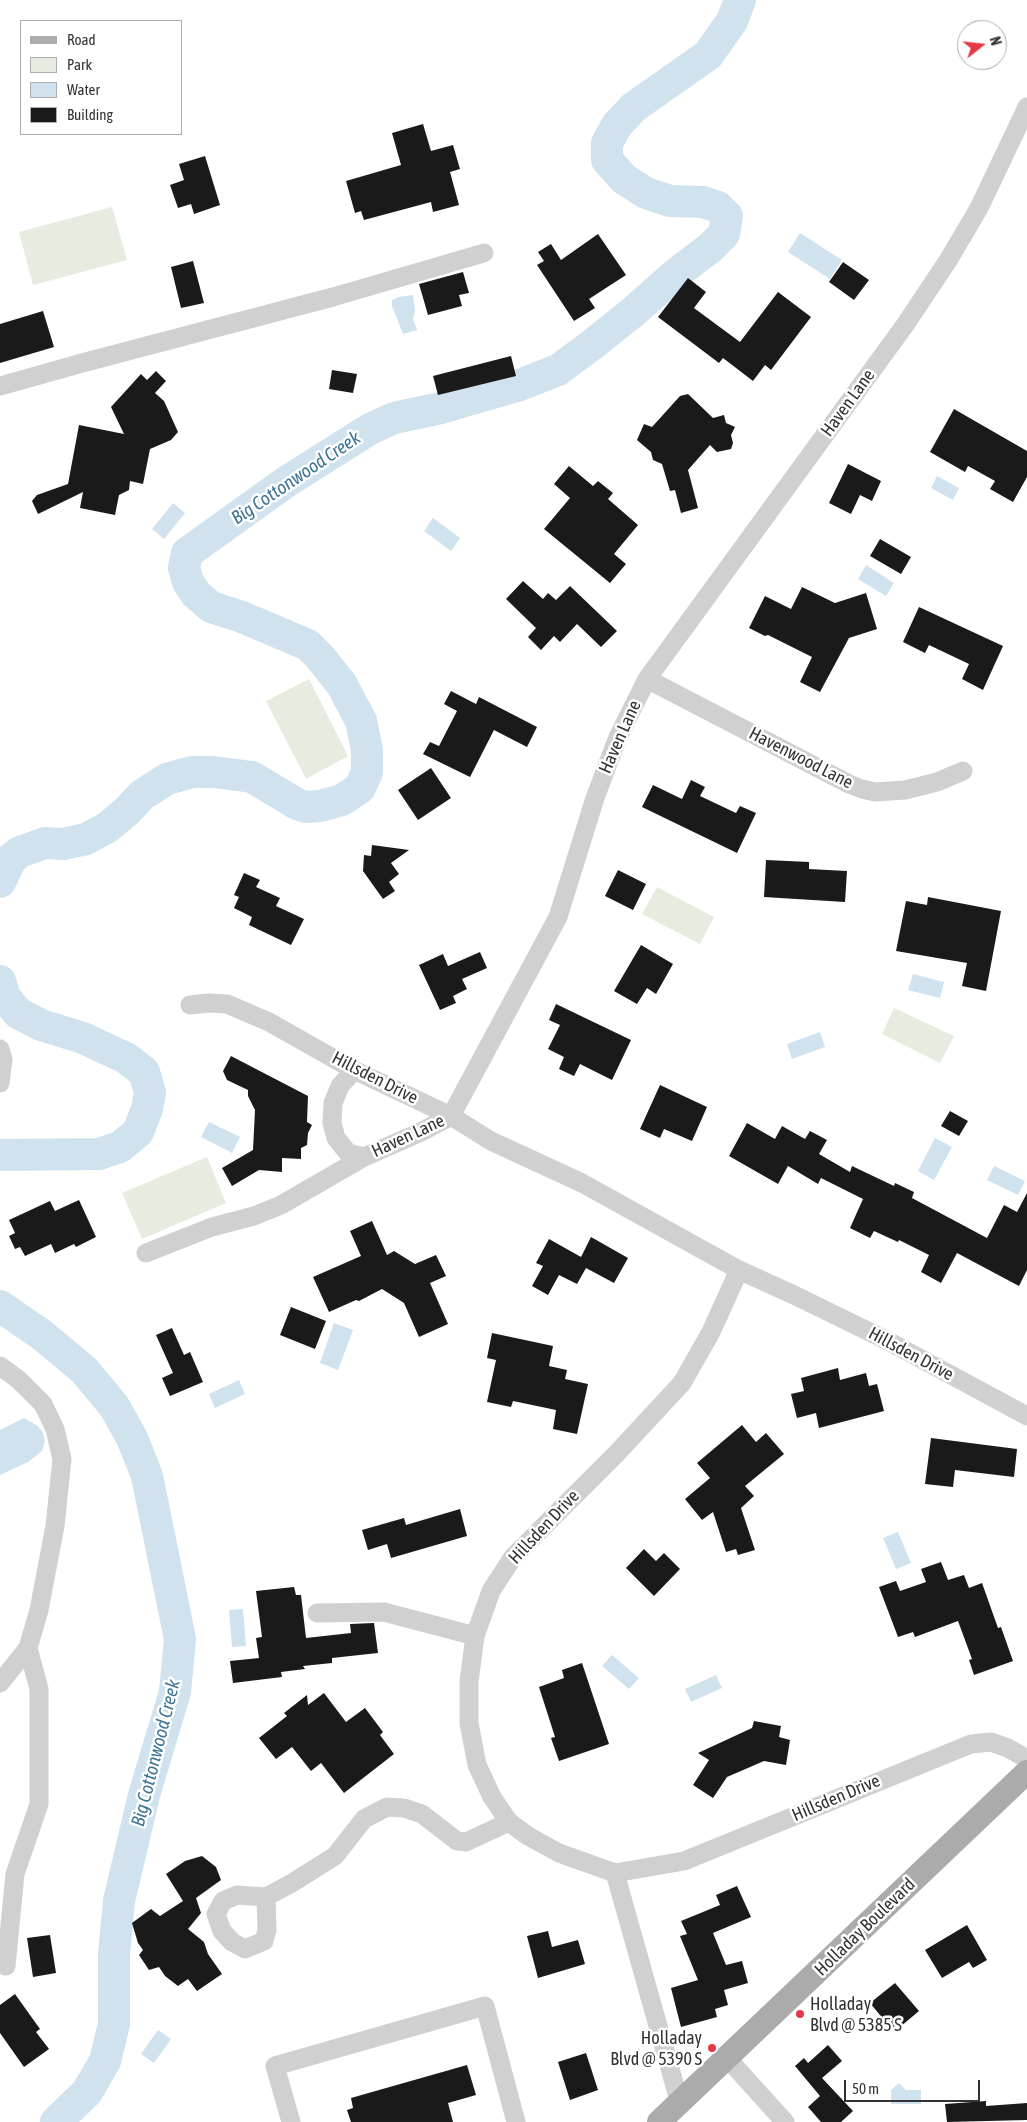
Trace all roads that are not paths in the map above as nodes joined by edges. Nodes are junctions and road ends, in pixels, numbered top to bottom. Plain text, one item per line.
1 (1027, 106) edge
2 (484, 253) dead end
3 (0, 386) edge
4 (647, 679) junction
5 (963, 771) dead end
6 (190, 1005) dead end
7 (0, 1049) edge
8 (354, 1070) junction
9 (0, 1084) edge
10 (451, 1116) junction
11 (364, 1157) junction
12 (146, 1253) dead end
13 (739, 1270) junction
14 (0, 1366) edge
15 (1027, 1416) edge
16 (317, 1613) dead end
17 (475, 1636) junction
18 (28, 1648) junction
19 (0, 1683) edge
20 (1027, 1759) edge
21 (1027, 1772) edge
22 (509, 1822) junction
23 (615, 1873) junction
24 (266, 1896) dead end
25 (6, 1966) dead end
26 (728, 2059) junction
27 (680, 2104) junction
28 (290, 2122) edge
29 (516, 2122) edge
30 (659, 2122) edge
31 (785, 2122) edge

1 - 4 street, Haven Lane
2 - 3 street
4 - 5 street, Havenwood Lane
4 - 10 street, Haven Lane
6 - 8 street, Hillsden Drive
7 - 9 street
8 - 10 street, Hillsden Drive
8 - 11 street
10 - 11 street, Haven Lane
10 - 13 street, Hillsden Drive
11 - 12 street, Haven Lane
13 - 15 street, Hillsden Drive
13 - 17 street, Hillsden Drive
14 - 18 street
16 - 17 street
17 - 22 street, Hillsden Drive
18 - 19 street
18 - 25 street
20 - 23 street, Hillsden Drive
21 - 26 main road, Holladay Boulevard
22 - 23 street, Hillsden Drive
22 - 24 street
23 - 27 street
26 - 27 main road, Holladay Boulevard
26 - 31 street
27 - 30 main road, Holladay Boulevard
28 - 29 street

